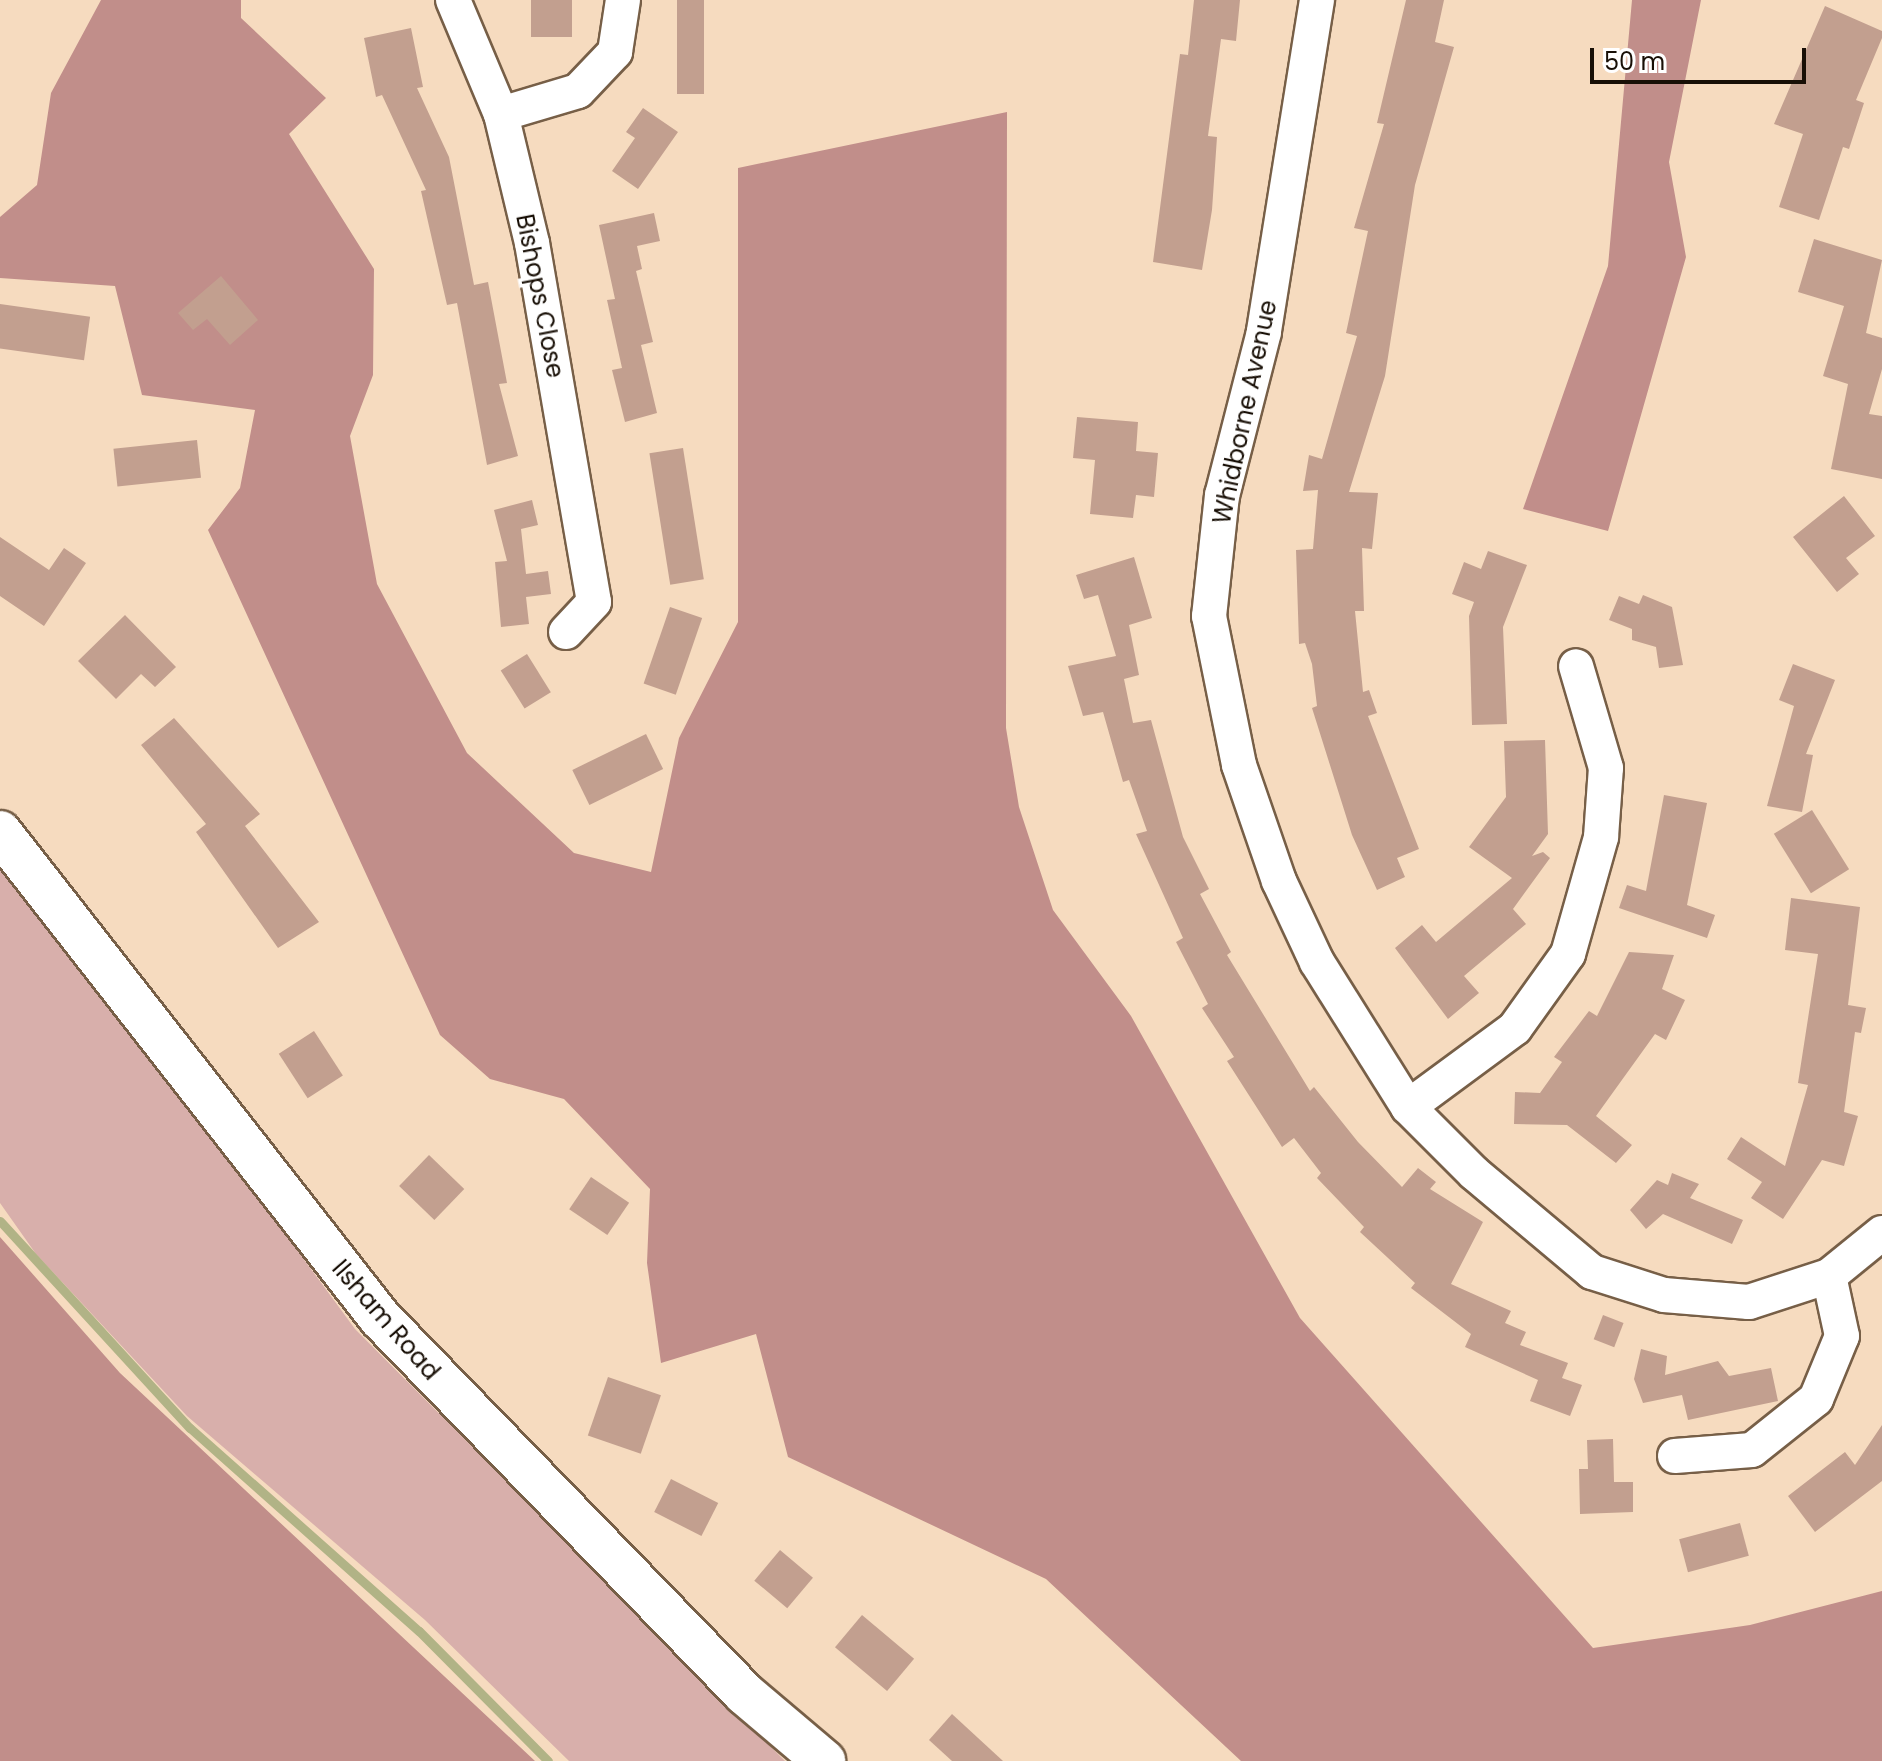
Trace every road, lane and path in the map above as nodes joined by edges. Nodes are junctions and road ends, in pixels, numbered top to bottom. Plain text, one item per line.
1 (453, 0) edge
2 (623, 0) edge
3 (1317, 0) edge
4 (501, 114) junction
5 (566, 632) dead end
6 (1576, 666) dead end
7 (0, 832) edge
8 (1408, 1107) junction
9 (1882, 1233) edge
10 (1829, 1276) junction
11 (1675, 1456) dead end
12 (824, 1761) edge

1 - 4 street, Bishops Close
2 - 4 street
3 - 8 street, Whidborne Avenue
4 - 5 street, Bishops Close
6 - 8 street
7 - 12 street, Ilsham Road
8 - 10 street, Whidborne Avenue
9 - 10 street
10 - 11 street

